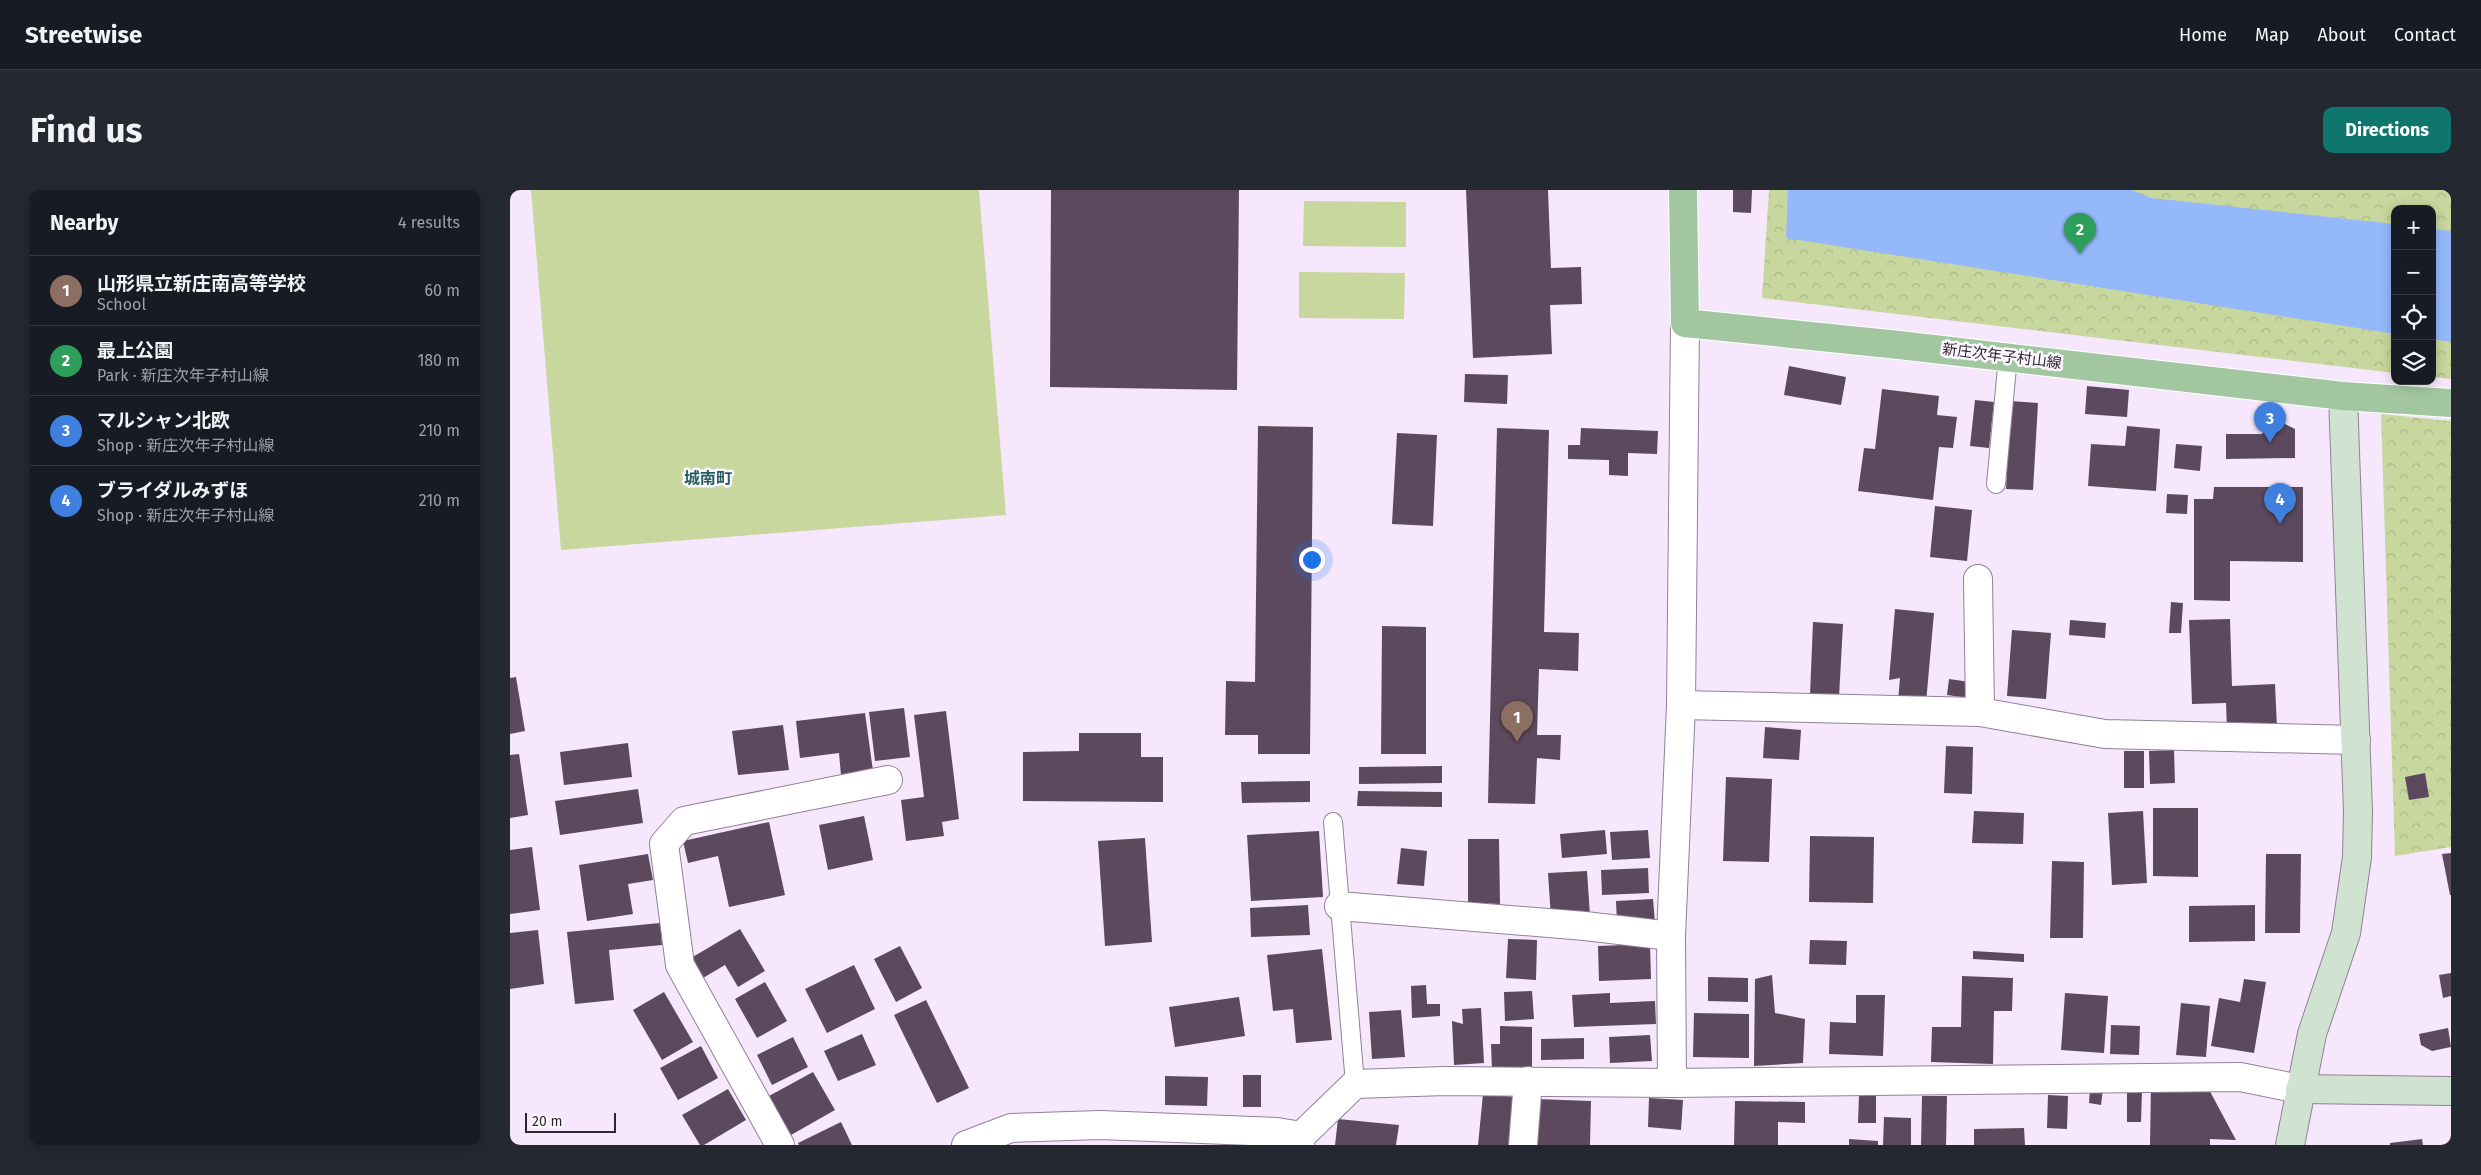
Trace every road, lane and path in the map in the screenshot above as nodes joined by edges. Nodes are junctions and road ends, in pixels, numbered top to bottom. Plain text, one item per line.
1 (1683, 190) edge
2 (1685, 323) junction
3 (2008, 357) junction
4 (2343, 396) junction
5 (2451, 403) edge
6 (1996, 484) dead end
7 (1978, 579) dead end
8 (1681, 705) junction
9 (1980, 712) junction
10 (2356, 740) junction
11 (888, 780) dead end
12 (1333, 822) dead end
13 (1339, 906) junction
14 (1671, 936) junction
15 (1528, 1081) junction
16 (1672, 1083) junction
17 (1355, 1084) junction
18 (2300, 1089) junction
19 (2451, 1091) edge
20 (1301, 1140) edge
21 (780, 1145) edge
22 (966, 1145) edge
23 (1523, 1145) edge
24 (2290, 1145) edge

1 - 2 main road
2 - 3 main road, 新庄次年子村山線
2 - 8 street
3 - 4 main road, 新庄次年子村山線
3 - 6 lane
4 - 5 main road, 新庄次年子村山線
4 - 10 street
7 - 9 street
8 - 9 street
8 - 14 street
9 - 10 street
10 - 18 street
11 - 21 street
12 - 13 lane
13 - 14 street
13 - 17 lane
14 - 16 street
15 - 16 street
15 - 17 street
15 - 23 street
16 - 18 street
17 - 20 street
18 - 19 street
18 - 24 street
20 - 22 street

